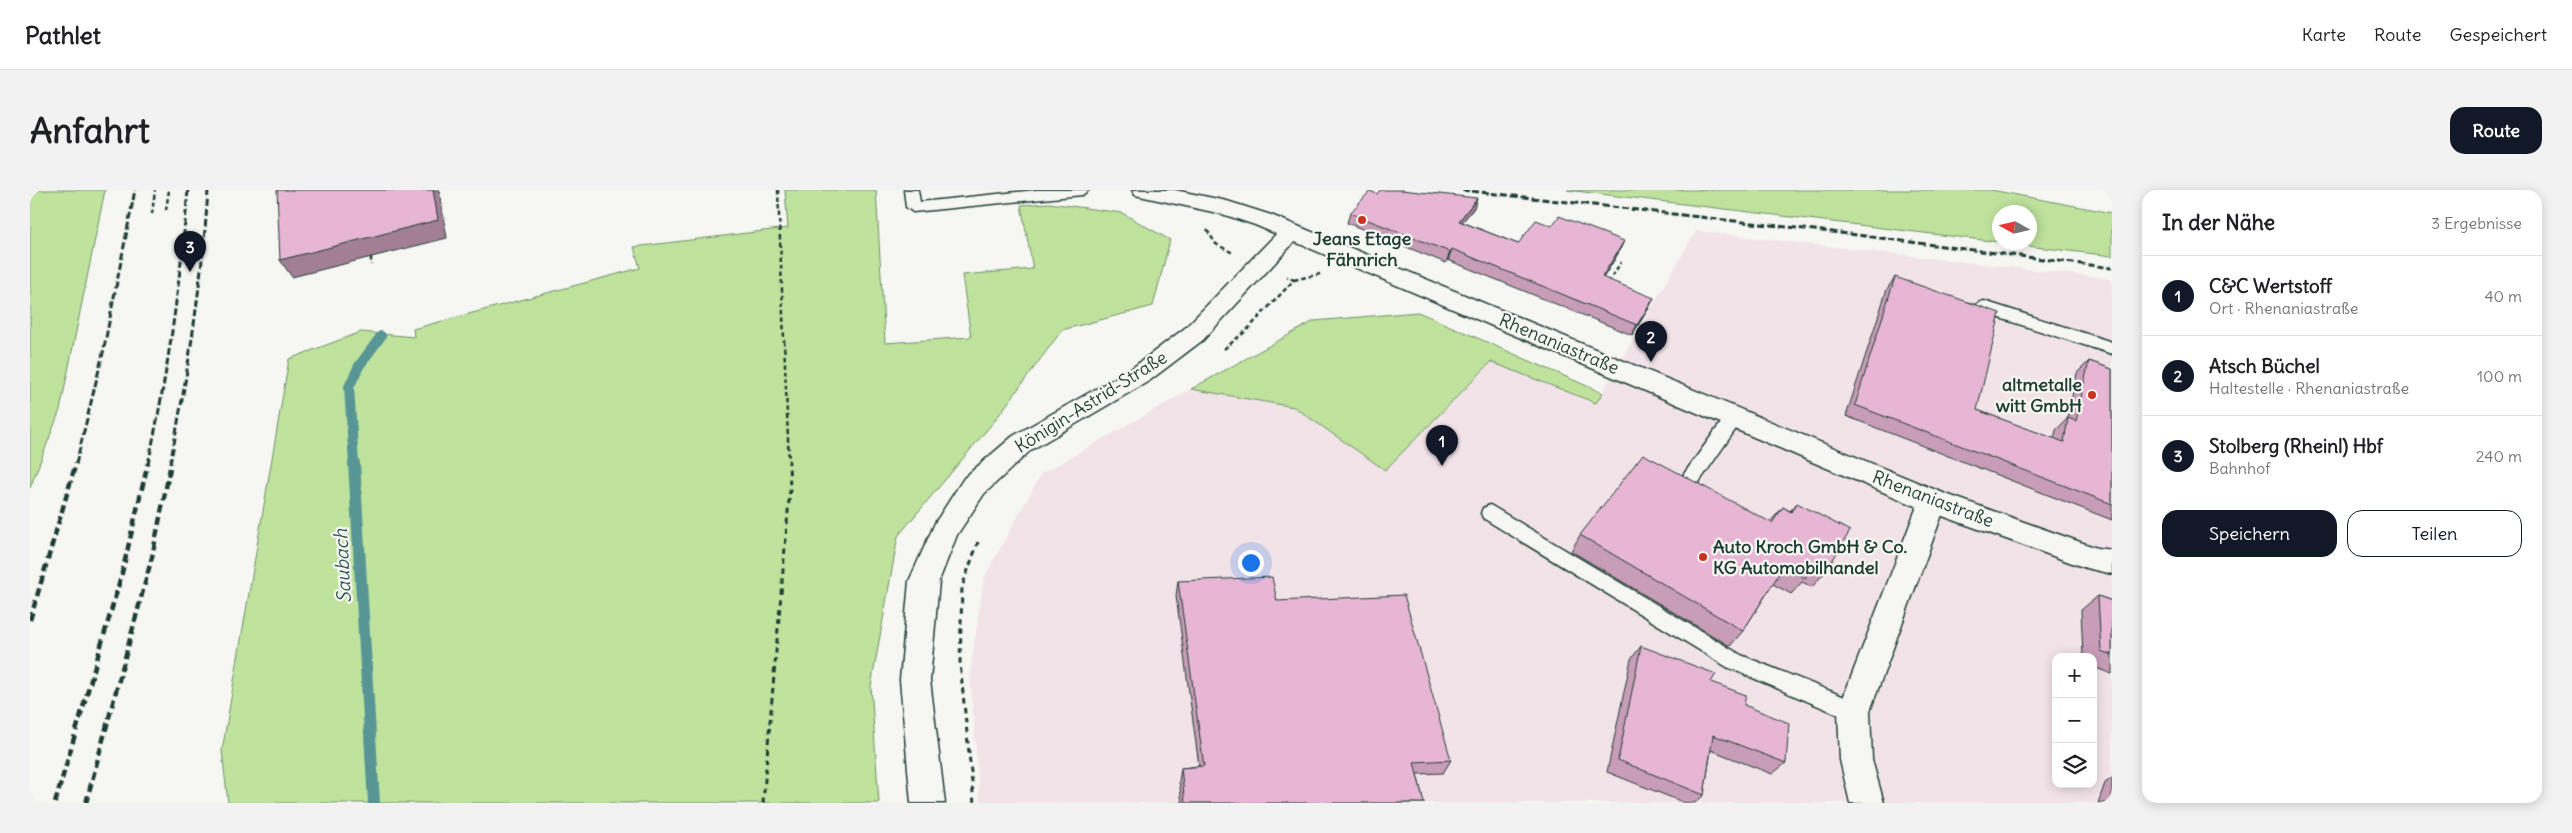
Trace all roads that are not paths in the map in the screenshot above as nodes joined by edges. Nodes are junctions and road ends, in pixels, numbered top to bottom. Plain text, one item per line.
1 (912, 190) edge
2 (1082, 190) edge
3 (1143, 190) edge
4 (1291, 232) junction
5 (1984, 308) edge
6 (2112, 348) edge
7 (1734, 418) junction
8 (1688, 483) edge
9 (1933, 501) junction
10 (1490, 513) dead end
11 (2112, 562) edge
12 (1854, 711) junction
13 (928, 803) edge
14 (1867, 803) edge

1 - 2 lane
3 - 4 street, Rhenaniastraße
4 - 7 street, Rhenaniastraße
4 - 13 street, Königin-Astrid-Straße
5 - 6 lane
7 - 8 lane
7 - 9 street, Rhenaniastraße
9 - 11 street, Rhenaniastraße
9 - 12 street
10 - 12 lane
12 - 14 street

